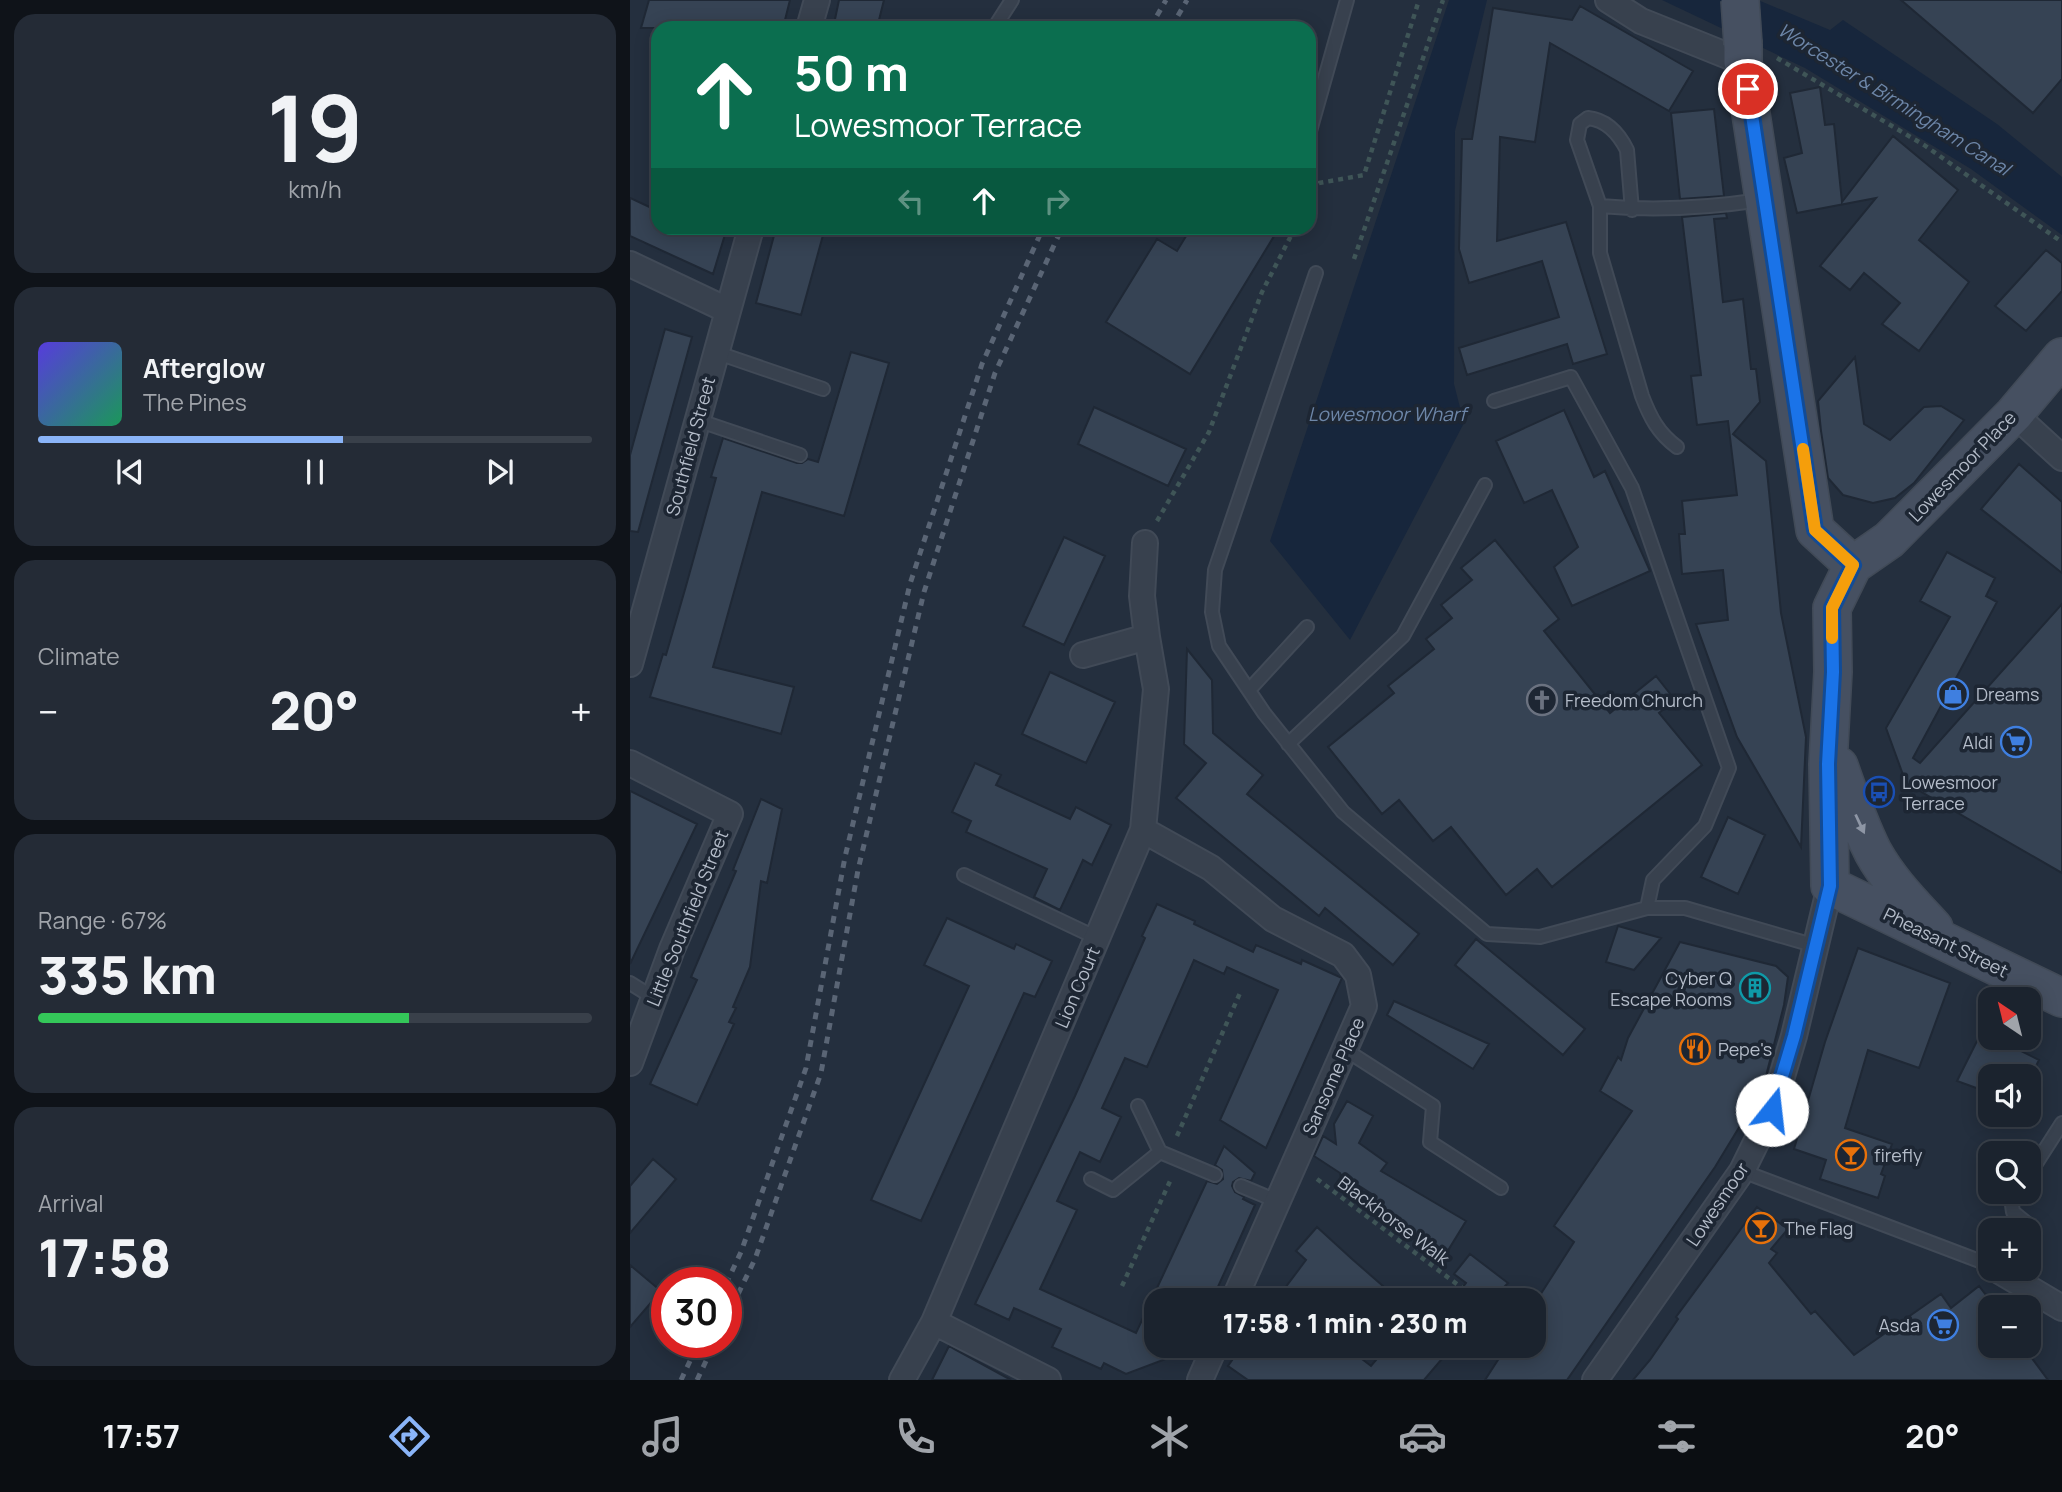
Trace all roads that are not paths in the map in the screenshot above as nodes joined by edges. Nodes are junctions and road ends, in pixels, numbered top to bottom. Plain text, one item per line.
1 (817, 0) edge
2 (1012, 0) edge
3 (1347, 0) edge
4 (1608, 0) edge
5 (1740, 0) edge
6 (814, 21) edge
7 (998, 21) edge
8 (1752, 53) junction
9 (1316, 110) edge
10 (1765, 200) junction
11 (1600, 206) junction
12 (1632, 209) junction
13 (749, 235) edge
14 (630, 264) edge
15 (1316, 273) dead end
16 (727, 310) junction
17 (715, 352) junction
18 (2062, 357) edge
19 (823, 389) dead end
20 (1494, 401) dead end
21 (2014, 414) junction
22 (697, 420) junction
23 (1677, 447) dead end
24 (800, 455) dead end
25 (2062, 458) edge
26 (1485, 485) dead end
27 (1145, 543) road end
28 (1853, 565) junction
29 (1307, 627) dead end
30 (1147, 637) junction
31 (1083, 655) dead end
32 (630, 664) edge
33 (1248, 690) junction
34 (1829, 736) junction
35 (1289, 744) junction
36 (630, 763) edge
37 (1143, 830) junction
38 (964, 875) dead end
39 (1830, 886) junction
40 (1647, 908) junction
41 (1097, 938) junction
42 (1946, 942) junction
43 (1816, 946) junction
44 (630, 983) edge
45 (654, 998) junction
46 (2062, 998) edge
47 (1345, 1049) junction
48 (630, 1063) edge
49 (1138, 1106) dead end
50 (2062, 1123) edge
51 (1169, 1156) junction
52 (2041, 1156) edge
53 (1742, 1171) junction
54 (1215, 1175) dead end
55 (1091, 1180) dead end
56 (1241, 1186) dead end
57 (1501, 1188) dead end
58 (1277, 1201) junction
59 (2012, 1204) edge
60 (2020, 1218) edge
61 (1978, 1260) edge
62 (2016, 1281) edge
63 (1239, 1288) edge
64 (2062, 1308) edge
65 (934, 1322) junction
66 (1210, 1358) edge
67 (902, 1380) edge
68 (1048, 1380) edge
69 (1200, 1380) edge
70 (1595, 1380) edge

1 - 6 street
2 - 7 lane
3 - 9 lane
4 - 8 street
5 - 8 main road, bridge
8 - 10 main road
10 - 12 lane
10 - 28 main road
11 - 12 lane
11 - 12 lane
11 - 23 lane
13 - 16 street, Southfield Street
14 - 16 street
15 - 33 lane
16 - 17 street, Southfield Street
17 - 19 lane
17 - 22 street, Southfield Street
18 - 21 main road, Lowesmoor Place
20 - 40 lane
21 - 25 street
21 - 28 main road, Lowesmoor Place
22 - 24 lane
22 - 32 street, Southfield Street
26 - 35 lane
27 - 30 street, Lion Court
28 - 34 main road
29 - 33 lane
30 - 31 street
30 - 37 street, Lion Court
33 - 35 lane
34 - 39 main road
34 -> 42 main road
35 - 40 lane
36 - 45 street, Little Southfield Street
37 - 41 street, Lion Court
37 - 47 street, Sansome Place
38 - 41 lane
39 - 42 main road, Pheasant Street
39 - 43 street, Lowesmoor
40 - 43 lane
41 - 65 street, Lion Court
42 - 46 main road, Pheasant Street
43 - 53 street, Lowesmoor
44 - 45 lane
45 - 48 street, Little Southfield Street
47 - 57 lane
47 - 58 street, Sansome Place
49 - 51 lane
50 - 52 lane
51 - 54 lane
51 - 55 lane
53 - 61 lane
53 - 70 street, Lowesmoor
56 - 58 lane
58 - 63 street, Sansome Place
59 - 60 lane
62 - 64 street
65 - 67 street
65 - 68 street
66 - 69 street

